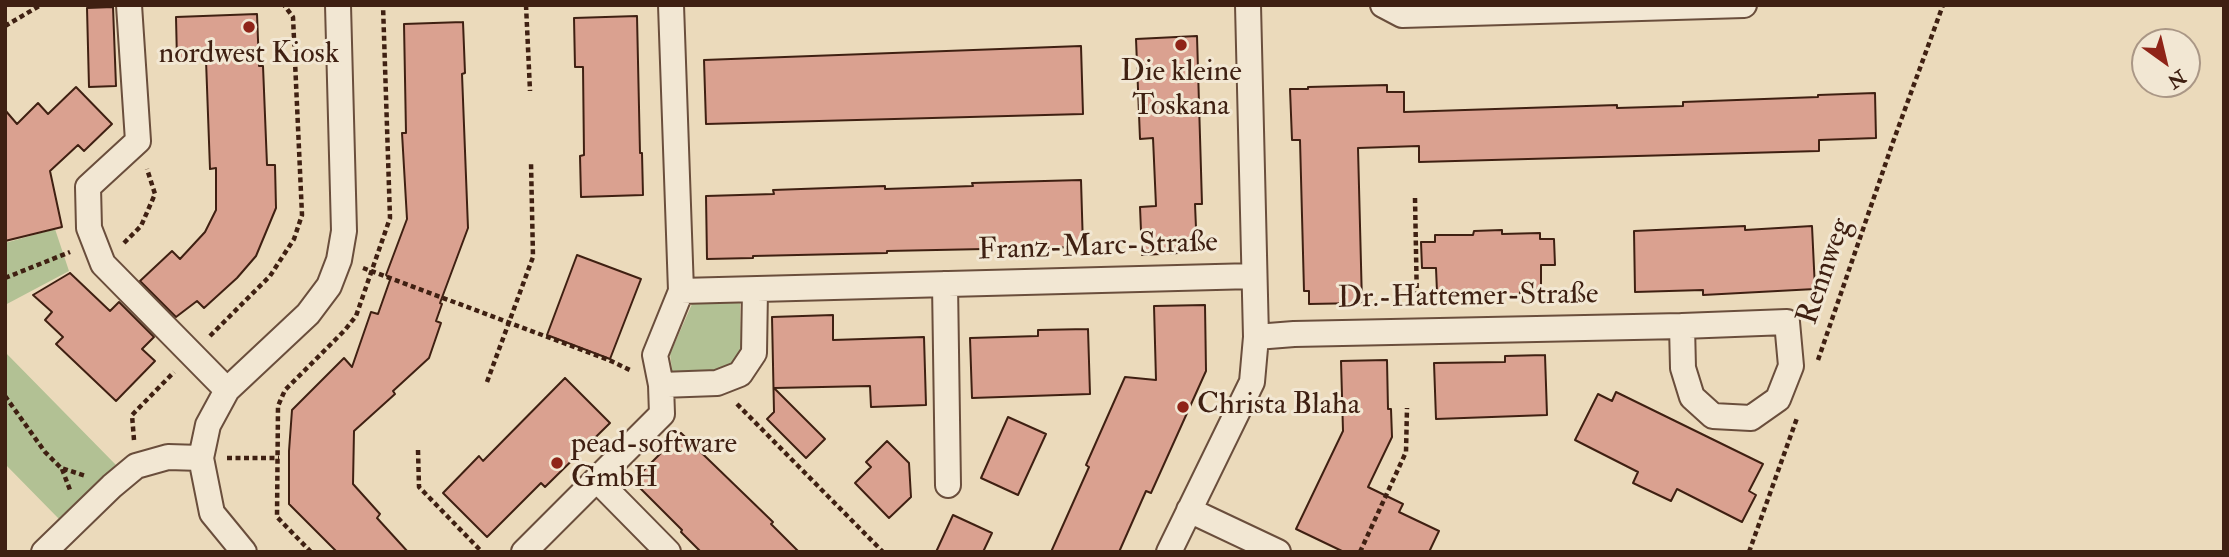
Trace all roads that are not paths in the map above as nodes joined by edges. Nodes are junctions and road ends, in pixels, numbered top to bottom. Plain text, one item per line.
1 (129, 5) edge
2 (338, 5) edge
3 (671, 5) edge
4 (1248, 5) edge
5 (1382, 5) edge
6 (1744, 5) edge
7 (1615, 7) edge
8 (1254, 276) junction
9 (945, 284) junction
10 (755, 290) junction
11 (681, 291) junction
12 (1682, 326) junction
13 (1256, 337) junction
14 (661, 385) junction
15 (227, 390) junction
16 (201, 458) junction
17 (597, 480) junction
18 (948, 485) dead end
19 (1189, 510) junction
20 (44, 552) edge
21 (244, 552) edge
22 (523, 552) edge
23 (668, 552) edge
24 (1169, 552) edge
25 (1278, 552) edge

1 - 15 street
2 - 15 street
3 - 11 street
4 - 8 street
5 - 7 street
6 - 7 street
8 - 9 street, Franz-Marc-Straße
8 - 13 street
9 - 10 street, Franz-Marc-Straße
9 - 18 street, Franz-Marc-Straße
10 - 11 street, Franz-Marc-Straße
10 - 14 street
11 - 14 street
12 - 12 street, Dr.-Hattemer-Straße
12 - 13 street, Dr.-Hattemer-Straße
13 - 19 street
14 - 17 street
15 - 16 street
16 - 20 street
16 - 21 street
17 - 22 street
17 - 23 street
19 - 24 street
19 - 25 street

